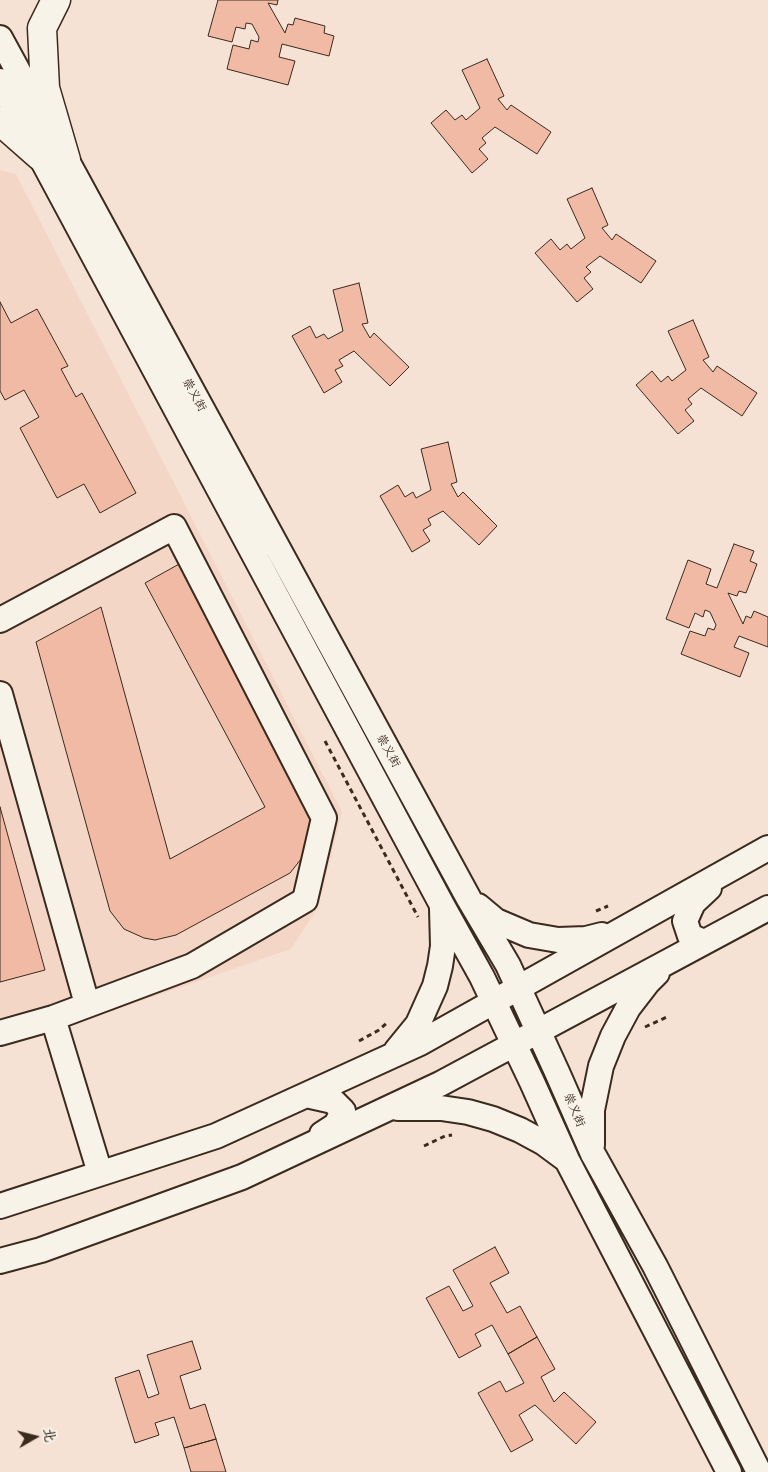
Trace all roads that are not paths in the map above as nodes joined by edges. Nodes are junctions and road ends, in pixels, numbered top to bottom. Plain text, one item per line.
1 (56, 0) edge
2 (0, 38) edge
3 (0, 81) edge
4 (0, 121) edge
5 (40, 156) junction
6 (66, 160) junction
7 (0, 620) edge
8 (0, 694) edge
9 (768, 848) edge
10 (731, 868) junction
11 (469, 898) junction
12 (442, 905) junction
13 (768, 908) edge
14 (640, 919) junction
15 (704, 942) junction
16 (671, 960) junction
17 (518, 988) junction
18 (494, 1002) junction
19 (87, 1004) junction
20 (52, 1018) junction
21 (538, 1031) junction
22 (0, 1033) edge
23 (514, 1044) junction
24 (392, 1056) junction
25 (306, 1095) junction
26 (388, 1108) junction
27 (593, 1154) junction
28 (289, 1155) junction
29 (568, 1160) junction
30 (100, 1174) junction
31 (0, 1206) edge
32 (0, 1260) edge
33 (729, 1472) edge
34 (759, 1472) edge

1 - 6 main road
2 - 6 street, 崇义街
3 - 5 street
4 - 5 main road
5 - 12 street
6 - 11 street, 崇义街
7 - 19 street
8 - 19 street
9 - 10 street
10 - 14 street
10 - 15 street
11 - 14 street
11 - 17 street, 崇义街
12 - 18 street
12 - 24 street
13 - 15 street
14 - 17 street
15 - 16 street
16 - 21 street
16 - 27 street
17 - 18 street
17 - 21 street, 崇义街
18 - 23 street
18 - 24 street
19 - 20 street
20 - 22 street
20 - 30 street
21 - 23 street
21 - 27 street, 崇义街
23 - 26 street
23 - 29 street
24 - 25 street
25 - 28 street
25 - 30 street
26 - 28 street
26 - 29 street
27 - 34 street, 崇义街
28 - 32 street
29 - 33 street
30 - 31 street

